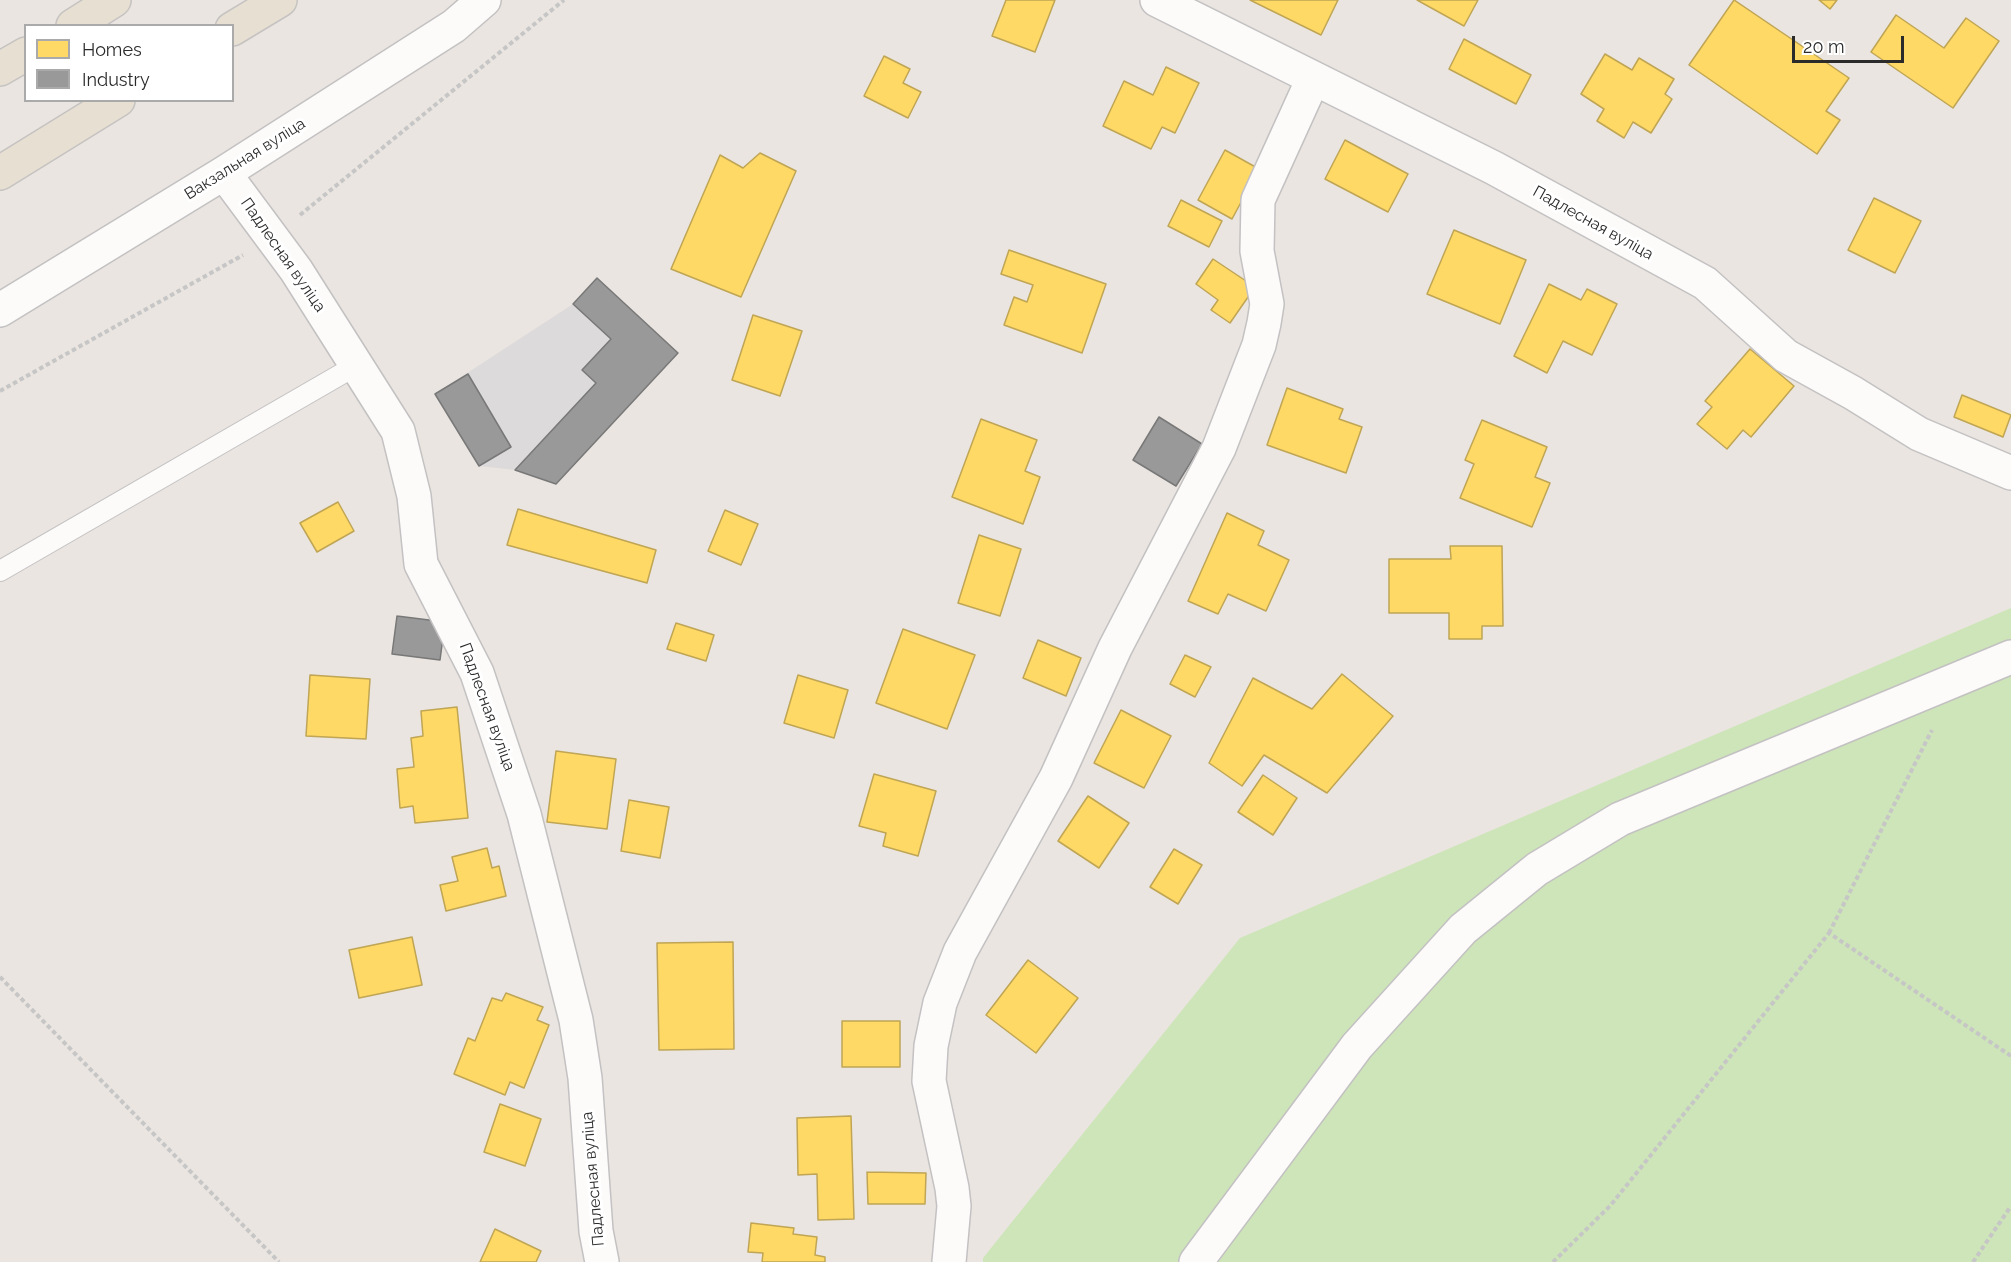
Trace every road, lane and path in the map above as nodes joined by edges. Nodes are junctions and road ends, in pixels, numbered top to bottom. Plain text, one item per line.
1 (114, 0) edge
2 (280, 0) edge
3 (484, 0) edge
4 (1156, 0) edge
5 (76, 24) edge
6 (234, 28) edge
7 (24, 55) edge
8 (0, 69) edge
9 (1313, 79) junction
10 (115, 102) edge
11 (0, 173) edge
12 (224, 173) junction
13 (0, 310) edge
14 (357, 365) junction
15 (2011, 473) edge
16 (0, 571) edge
17 (2011, 657) edge
18 (1958, 679) junction
19 (1829, 933) junction
20 (0, 977) edge
21 (2011, 1056) edge
22 (2011, 1206) edge
23 (279, 1262) edge
24 (602, 1262) edge
25 (949, 1262) edge
26 (1196, 1262) edge
27 (1553, 1262) edge
28 (1973, 1262) edge

1 - 5 highway
2 - 6 highway
3 - 12 street, Вакзальная вуліца
4 - 9 street, Падлесная вуліца
7 - 8 highway
9 - 15 street, Падлесная вуліца
9 - 25 street
10 - 11 highway
12 - 13 street, Вакзальная вуліца
12 - 14 street, Падлесная вуліца
14 - 16 lane
14 - 24 street, Падлесная вуліца
17 - 18 street
18 - 19 path
18 - 26 street
19 - 21 path
19 - 27 path
20 - 23 path
22 - 28 path

